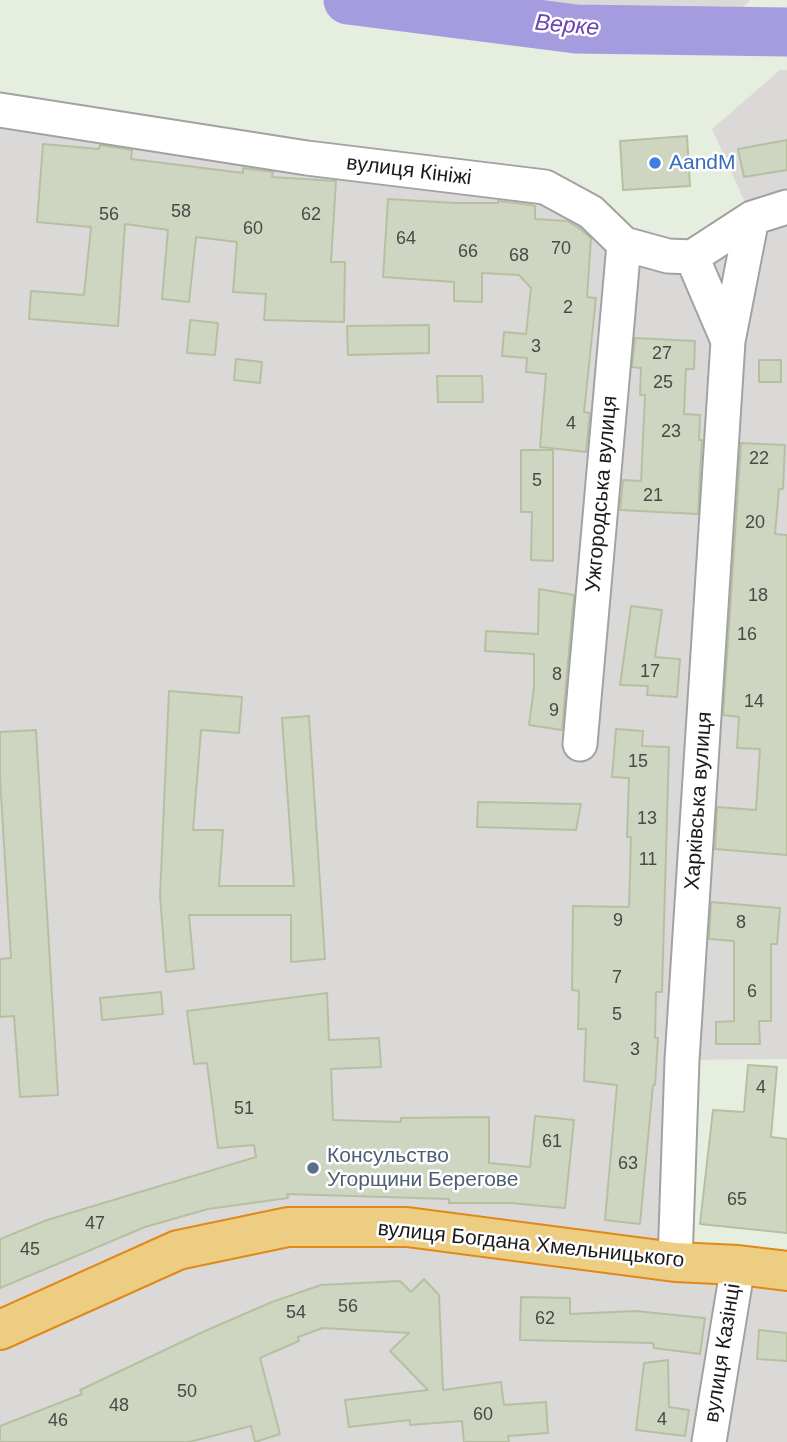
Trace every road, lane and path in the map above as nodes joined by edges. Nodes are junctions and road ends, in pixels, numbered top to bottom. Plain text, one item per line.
1 (0, 110) edge
2 (787, 207) edge
3 (752, 218) junction
4 (624, 244) junction
5 (692, 257) junction
6 (727, 341) junction
7 (580, 744) dead end
8 (675, 1262) junction
9 (737, 1265) junction
10 (787, 1271) edge
11 (0, 1330) edge
12 (709, 1442) edge

1 - 4 street, вулиця Кініжі
2 - 3 street
3 - 5 street
3 - 6 street, Харківська вулиця
4 - 5 street, вулиця Кініжі
4 - 7 street, Ужгородська вулиця
5 - 6 street, Харківська вулиця
6 - 8 street, Харківська вулиця
8 - 9 highway, вулиця Богдана Хмельницького
8 - 11 highway, вулиця Богдана Хмельницького
9 - 10 highway, вулиця Богдана Хмельницького
9 - 12 street, вулиця Казінці

